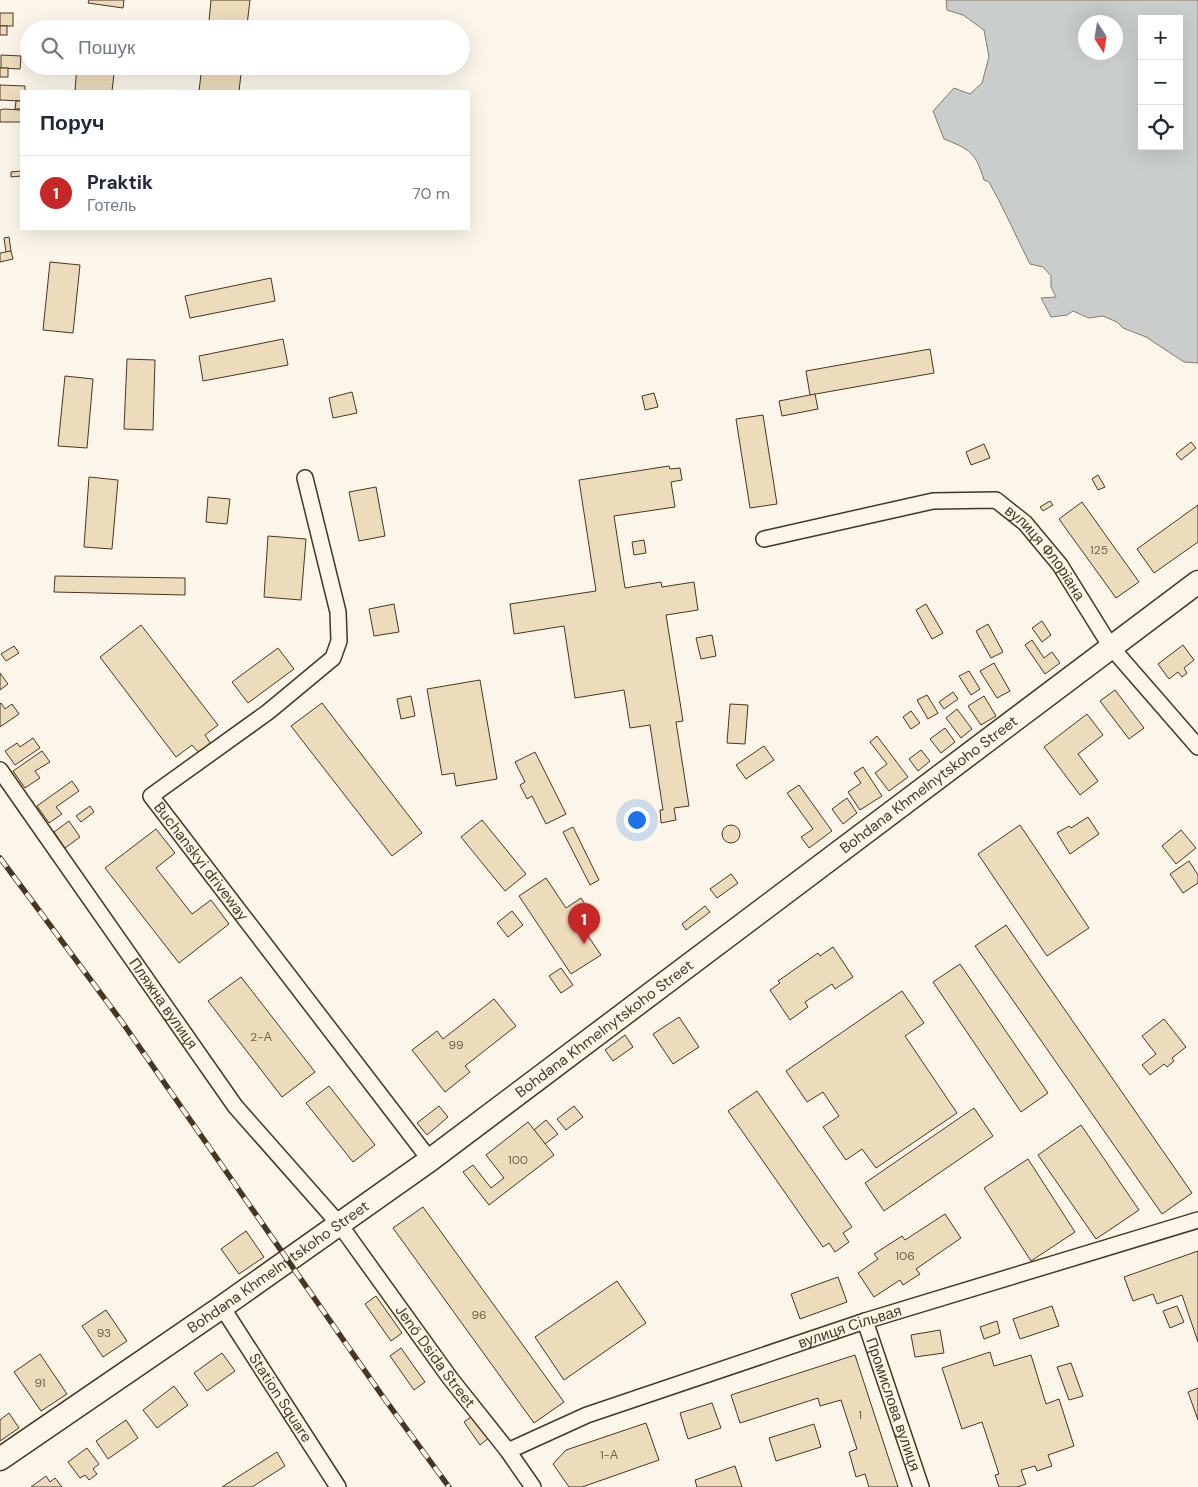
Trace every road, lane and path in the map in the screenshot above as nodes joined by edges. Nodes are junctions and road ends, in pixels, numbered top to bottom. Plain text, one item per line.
1 (306, 478) dead end
2 (764, 539) dead end
3 (1198, 582) edge
4 (1111, 647) junction
5 (1198, 748) edge
6 (0, 770) edge
7 (430, 1160) junction
8 (1198, 1220) edge
9 (340, 1225) junction
10 (222, 1307) junction
11 (865, 1321) junction
12 (508, 1451) junction
13 (0, 1459) edge
14 (338, 1487) edge
15 (533, 1487) edge
16 (922, 1487) edge

1 - 7 street, Buchanskyi driveway
2 - 4 street, вулиця Флоріана
3 - 4 highway, Bohdana Khmelnytskoho Street
4 - 5 street, вулиця Флоріана
4 - 7 highway, Bohdana Khmelnytskoho Street
6 - 9 street, Пляжна вулиця
7 - 9 highway, Bohdana Khmelnytskoho Street
8 - 11 street, вулиця Сільвая
9 - 10 highway, Bohdana Khmelnytskoho Street
9 - 12 street, Jenő Dsida Street
10 - 13 highway, Bohdana Khmelnytskoho Street
10 - 14 street, Station Square
11 - 12 street, вулиця Сільвая
11 - 16 street, Промислова вулиця
12 - 15 street, Jenő Dsida Street

